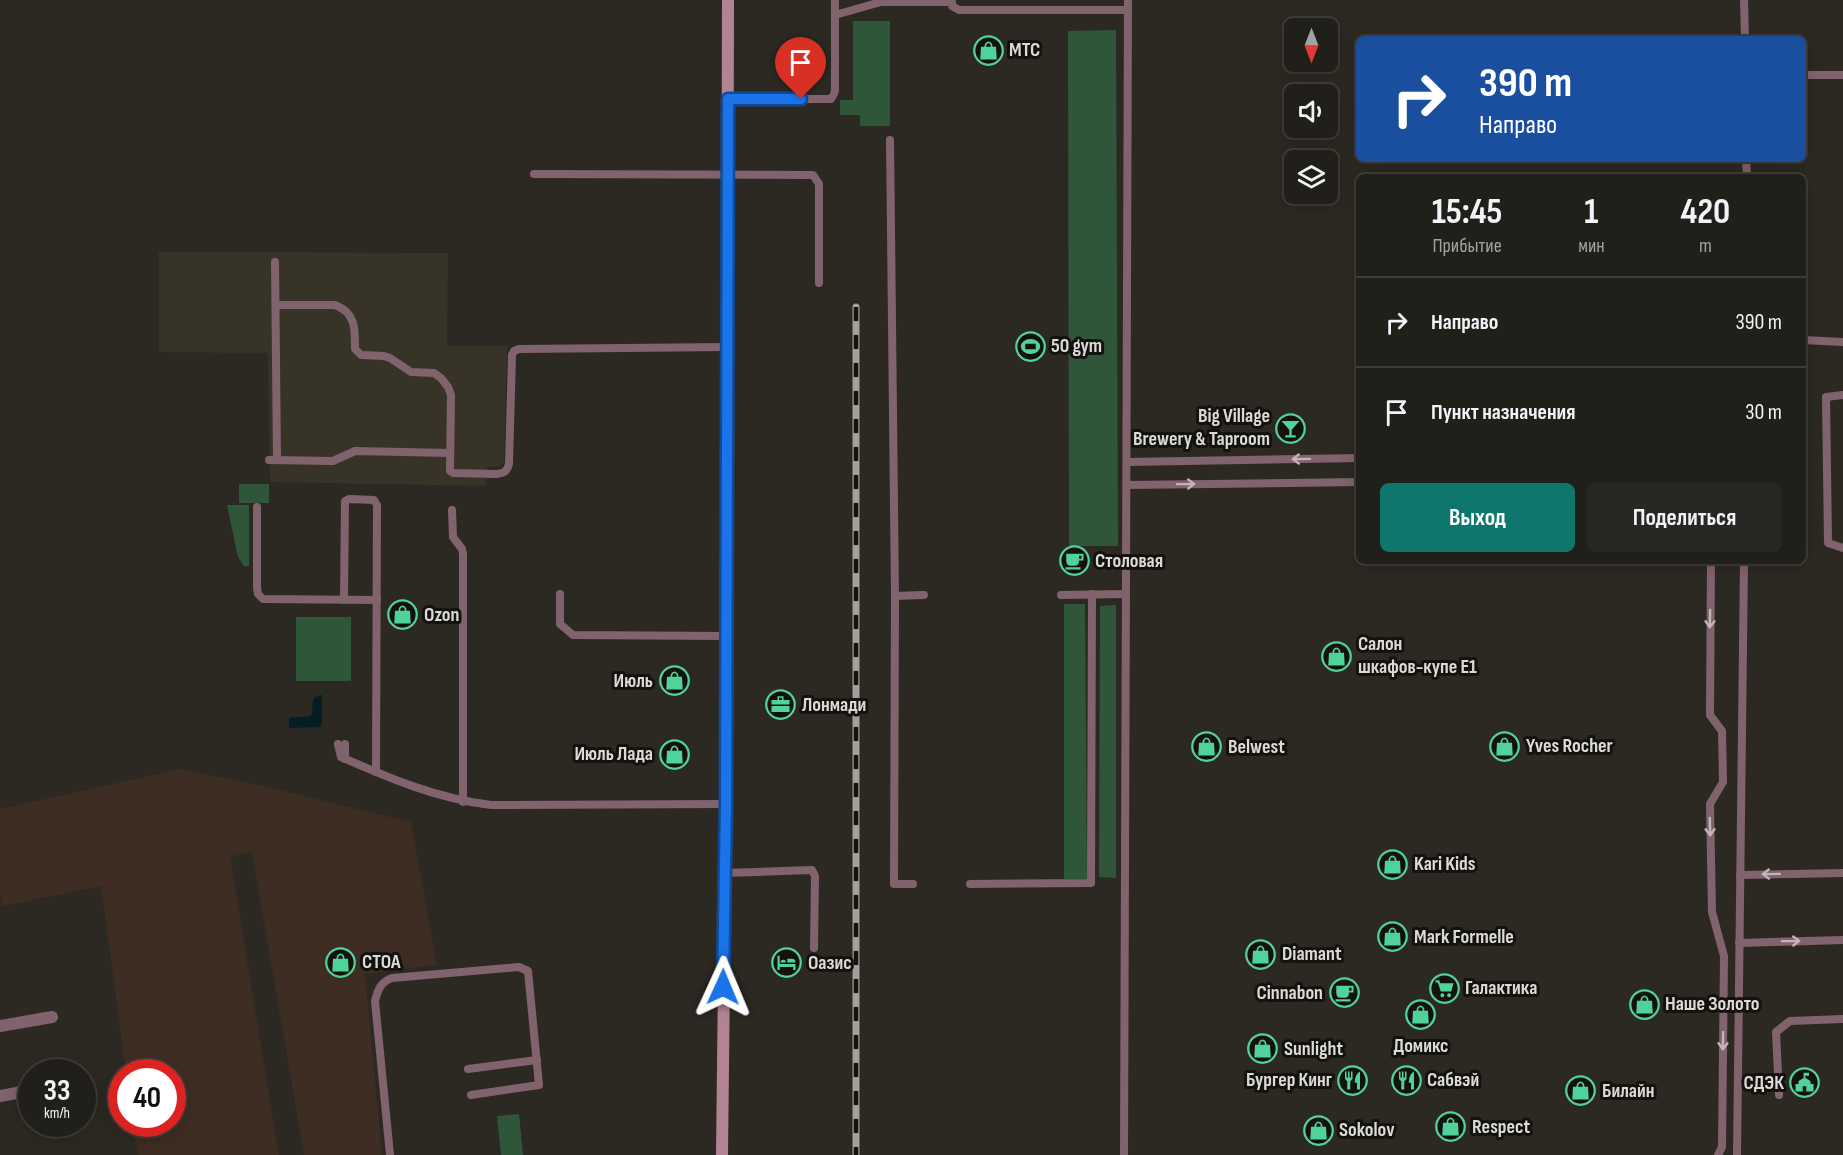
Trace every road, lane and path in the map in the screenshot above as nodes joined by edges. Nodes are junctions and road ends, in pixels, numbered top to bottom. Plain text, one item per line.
1 (728, 0) edge
2 (835, 0) edge
3 (1012, 0) edge
4 (1128, 0) edge
5 (1744, 0) edge
6 (952, 1) edge
7 (1012, 10) junction
8 (1128, 10) junction
9 (835, 15) junction
10 (1745, 36) edge
11 (1806, 75) edge
12 (1843, 75) edge
13 (728, 99) junction
14 (890, 140) dead end
15 (534, 174) dead end
16 (727, 174) junction
17 (275, 262) dead end
18 (819, 283) dead end
19 (276, 305) junction
20 (1806, 340) edge
21 (1843, 342) edge
22 (727, 347) junction
23 (1843, 395) edge
24 (450, 453) junction
25 (1356, 459) edge
26 (1128, 462) junction
27 (1356, 482) edge
28 (1128, 485) junction
29 (257, 507) dead end
30 (452, 510) dead end
31 (1843, 548) edge
32 (1711, 564) edge
33 (1744, 564) edge
34 (560, 594) dead end
35 (1092, 594) junction
36 (1125, 594) junction
37 (924, 595) dead end
38 (1061, 595) dead end
39 (895, 596) junction
40 (344, 600) junction
41 (376, 600) junction
42 (726, 636) junction
43 (342, 744) dead end
44 (376, 772) junction
45 (463, 802) junction
46 (726, 804) junction
47 (725, 873) junction
48 (1843, 873) edge
49 (1740, 875) junction
50 (913, 884) dead end
51 (970, 884) dead end
52 (1843, 940) edge
53 (1739, 943) junction
54 (814, 948) dead end
55 (52, 1017) dead end
56 (1843, 1019) edge
57 (0, 1026) edge
58 (537, 1060) junction
59 (468, 1069) dead end
60 (18, 1093) edge
61 (471, 1095) dead end
62 (1779, 1095) dead end
63 (0, 1096) edge
64 (390, 1155) edge
65 (722, 1155) edge
66 (1124, 1155) edge
67 (1718, 1155) edge
68 (1737, 1155) edge

1 - 13 street
2 - 9 lane
3 - 7 lane
4 - 8 lane
5 - 10 lane
6 - 7 lane
6 - 9 lane
7 - 8 lane
8 - 26 lane
9 - 13 lane
11 - 12 lane
13 - 16 street
14 - 39 lane
15 - 16 lane
16 - 18 lane
16 - 22 street
17 - 19 lane
19 - 24 lane
19 - 24 lane
20 - 21 lane
22 - 24 lane
22 - 42 street
23 - 31 lane
25 -> 26 lane
26 - 28 lane
28 -> 27 lane
28 - 36 lane
29 - 40 lane
30 - 45 lane
32 -> 67 lane
33 - 49 lane
34 - 42 lane
35 - 36 lane
35 - 38 lane
35 - 51 lane
36 - 66 lane
37 - 39 lane
39 - 50 lane
40 - 41 lane
40 - 41 lane
41 - 44 lane
42 - 46 street
43 - 44 lane
44 - 45 lane
45 - 46 lane
46 - 47 street
47 - 54 lane
47 - 65 street
48 -> 49 lane
49 - 53 lane
53 -> 52 lane
53 - 68 lane
55 - 57 street
56 - 62 lane
58 - 59 lane
58 - 61 lane
58 - 64 lane
60 - 63 street

